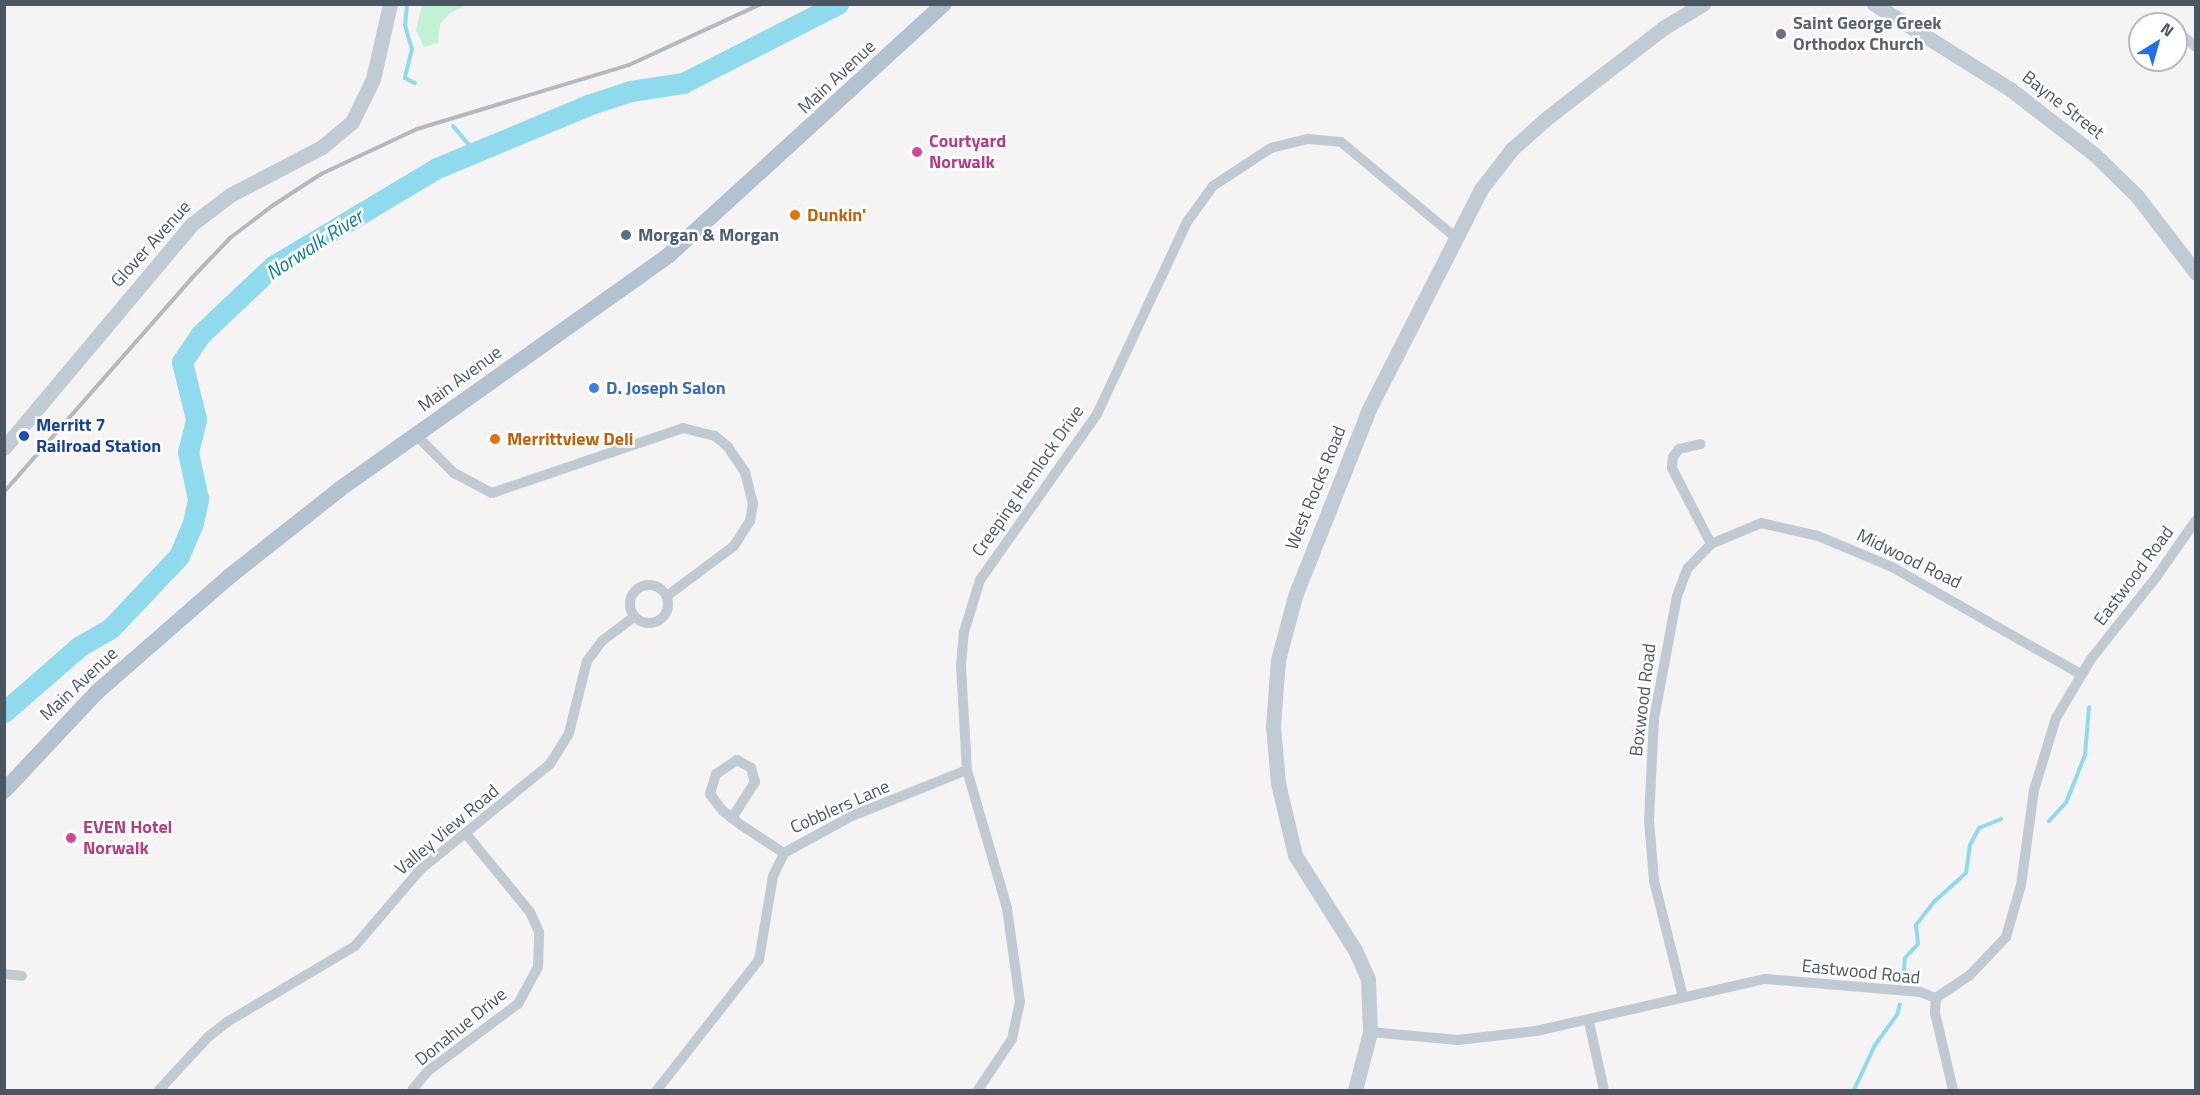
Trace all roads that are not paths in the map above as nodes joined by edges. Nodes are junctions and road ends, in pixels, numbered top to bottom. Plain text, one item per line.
1 (390, 4) edge
2 (944, 4) edge
3 (1702, 4) edge
4 (1874, 4) edge
5 (1455, 237) junction
6 (2196, 273) edge
7 (416, 435) junction
8 (1700, 444) dead end
9 (4, 448) edge
10 (2196, 520) edge
11 (1711, 544) junction
12 (667, 596) junction
13 (633, 614) junction
14 (2080, 674) junction
15 (967, 770) junction
16 (4, 791) edge
17 (732, 818) junction
18 (467, 835) junction
19 (784, 853) junction
20 (4, 974) edge
21 (22, 976) dead end
22 (1683, 997) junction
23 (1936, 998) junction
24 (1589, 1022) junction
25 (1370, 1032) junction
26 (159, 1090) edge
27 (412, 1090) edge
28 (657, 1090) edge
29 (978, 1090) edge
30 (1355, 1090) edge
31 (1604, 1090) edge
32 (1953, 1090) edge

1 - 9 main road, Glover Avenue
2 - 7 main road, Main Avenue
3 - 5 main road, West Rocks Road
4 - 6 main road, Bayne Street
5 - 15 street, Creeping Hemlock Drive
5 - 25 main road, West Rocks Road
7 - 12 street
7 - 16 main road, Main Avenue
8 - 11 street
10 - 14 street, Eastwood Road
11 - 14 street, Midwood Road
11 - 22 street, Boxwood Road
12 - 13 street
12 - 13 street
13 - 18 street, Valley View Road
14 - 23 street, Eastwood Road
15 - 19 street, Cobblers Lane
15 - 29 street, Creeping Hemlock Drive
17 - 17 street
17 - 19 street
18 - 26 street, Valley View Road
18 - 27 street, Donahue Drive
19 - 28 street, Cobblers Lane
20 - 21 street
22 - 23 street, Eastwood Road
22 - 24 street, Eastwood Road
23 - 32 street
24 - 25 street, Eastwood Road
24 - 31 street
25 - 30 main road, West Rocks Road

